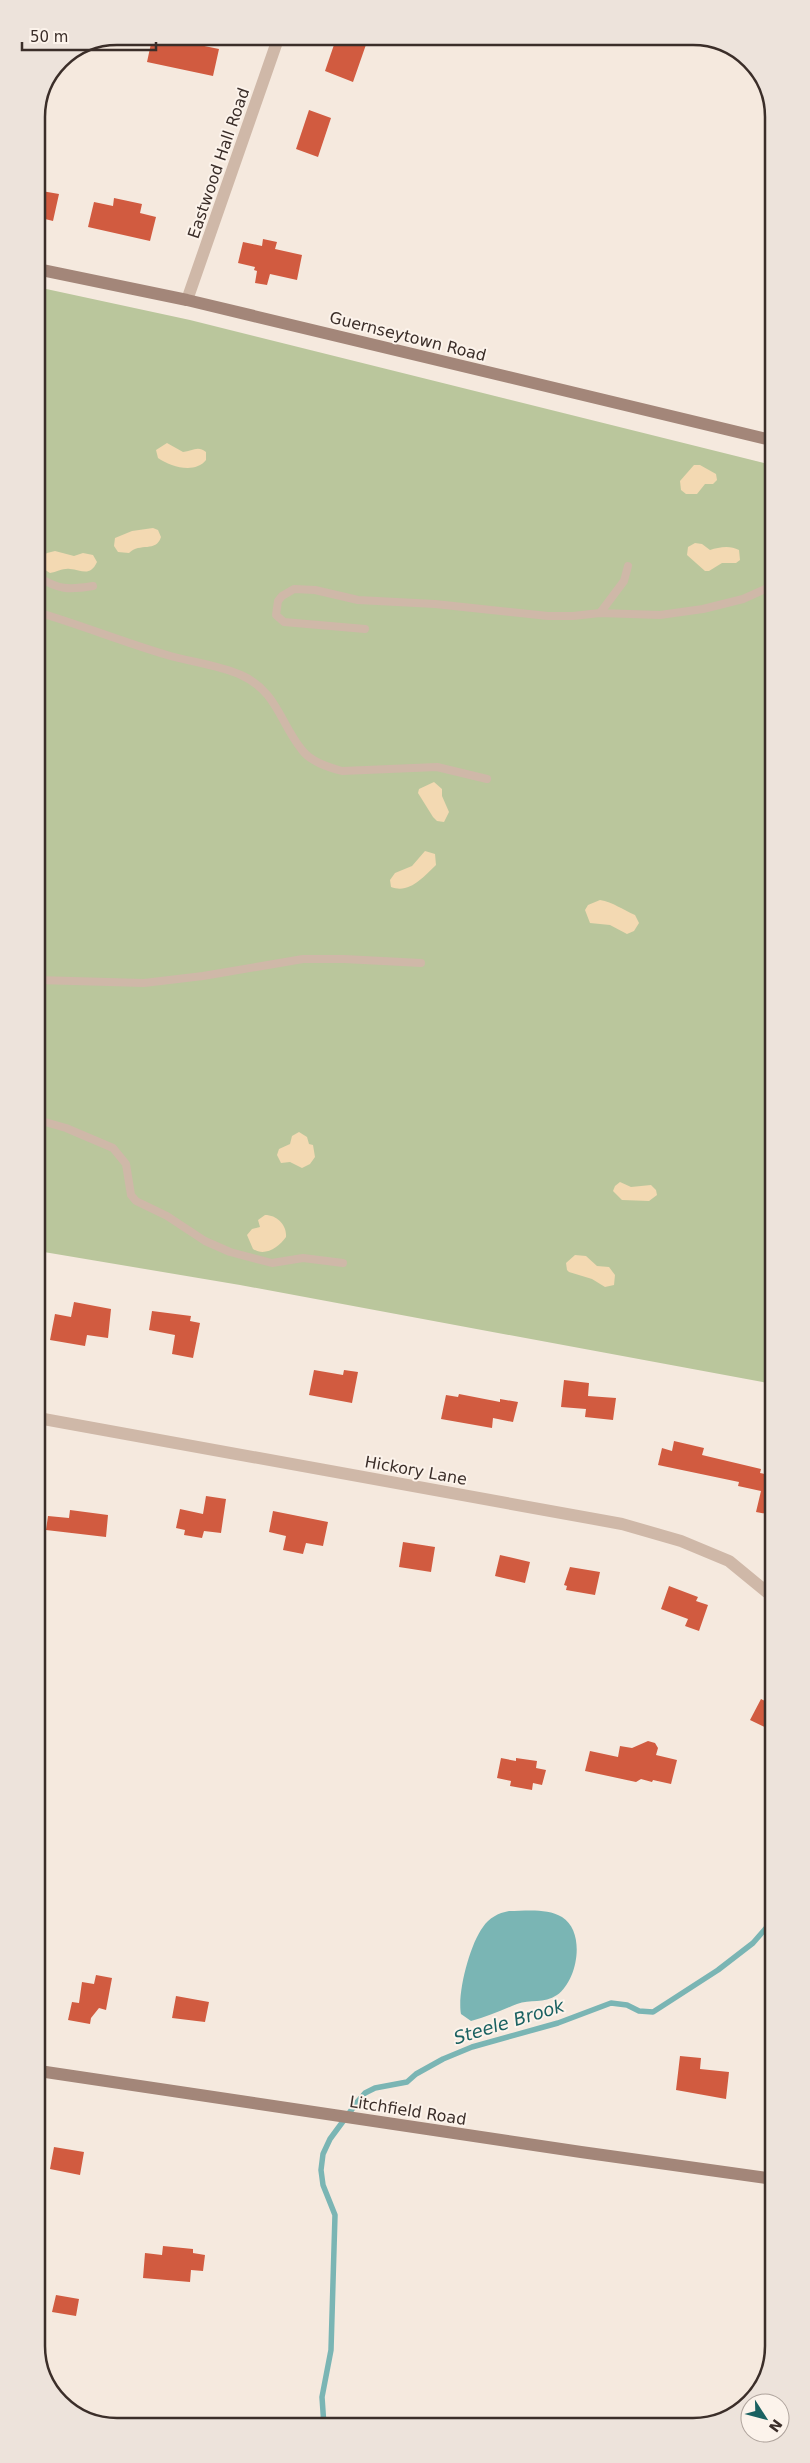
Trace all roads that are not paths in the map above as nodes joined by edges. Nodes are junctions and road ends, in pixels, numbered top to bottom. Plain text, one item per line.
1 (276, 45) edge
2 (45, 271) edge
3 (187, 300) junction
4 (765, 438) edge
5 (628, 566) dead end
6 (45, 581) edge
7 (93, 586) dead end
8 (765, 589) edge
9 (600, 614) junction
10 (45, 615) edge
11 (365, 630) dead end
12 (487, 779) dead end
13 (421, 963) dead end
14 (45, 980) edge
15 (45, 1122) edge
16 (342, 1263) dead end
17 (45, 1419) edge
18 (765, 1590) edge
19 (45, 2073) edge
20 (765, 2178) edge

1 - 3 street, Eastwood Hall Road
2 - 3 street, Guernseytown Road
3 - 4 street, Guernseytown Road
5 - 9 lane
6 - 7 lane
8 - 9 lane
9 - 11 lane
10 - 12 lane
13 - 14 lane
15 - 16 lane
17 - 18 street, Hickory Lane
19 - 20 street, Litchfield Road

